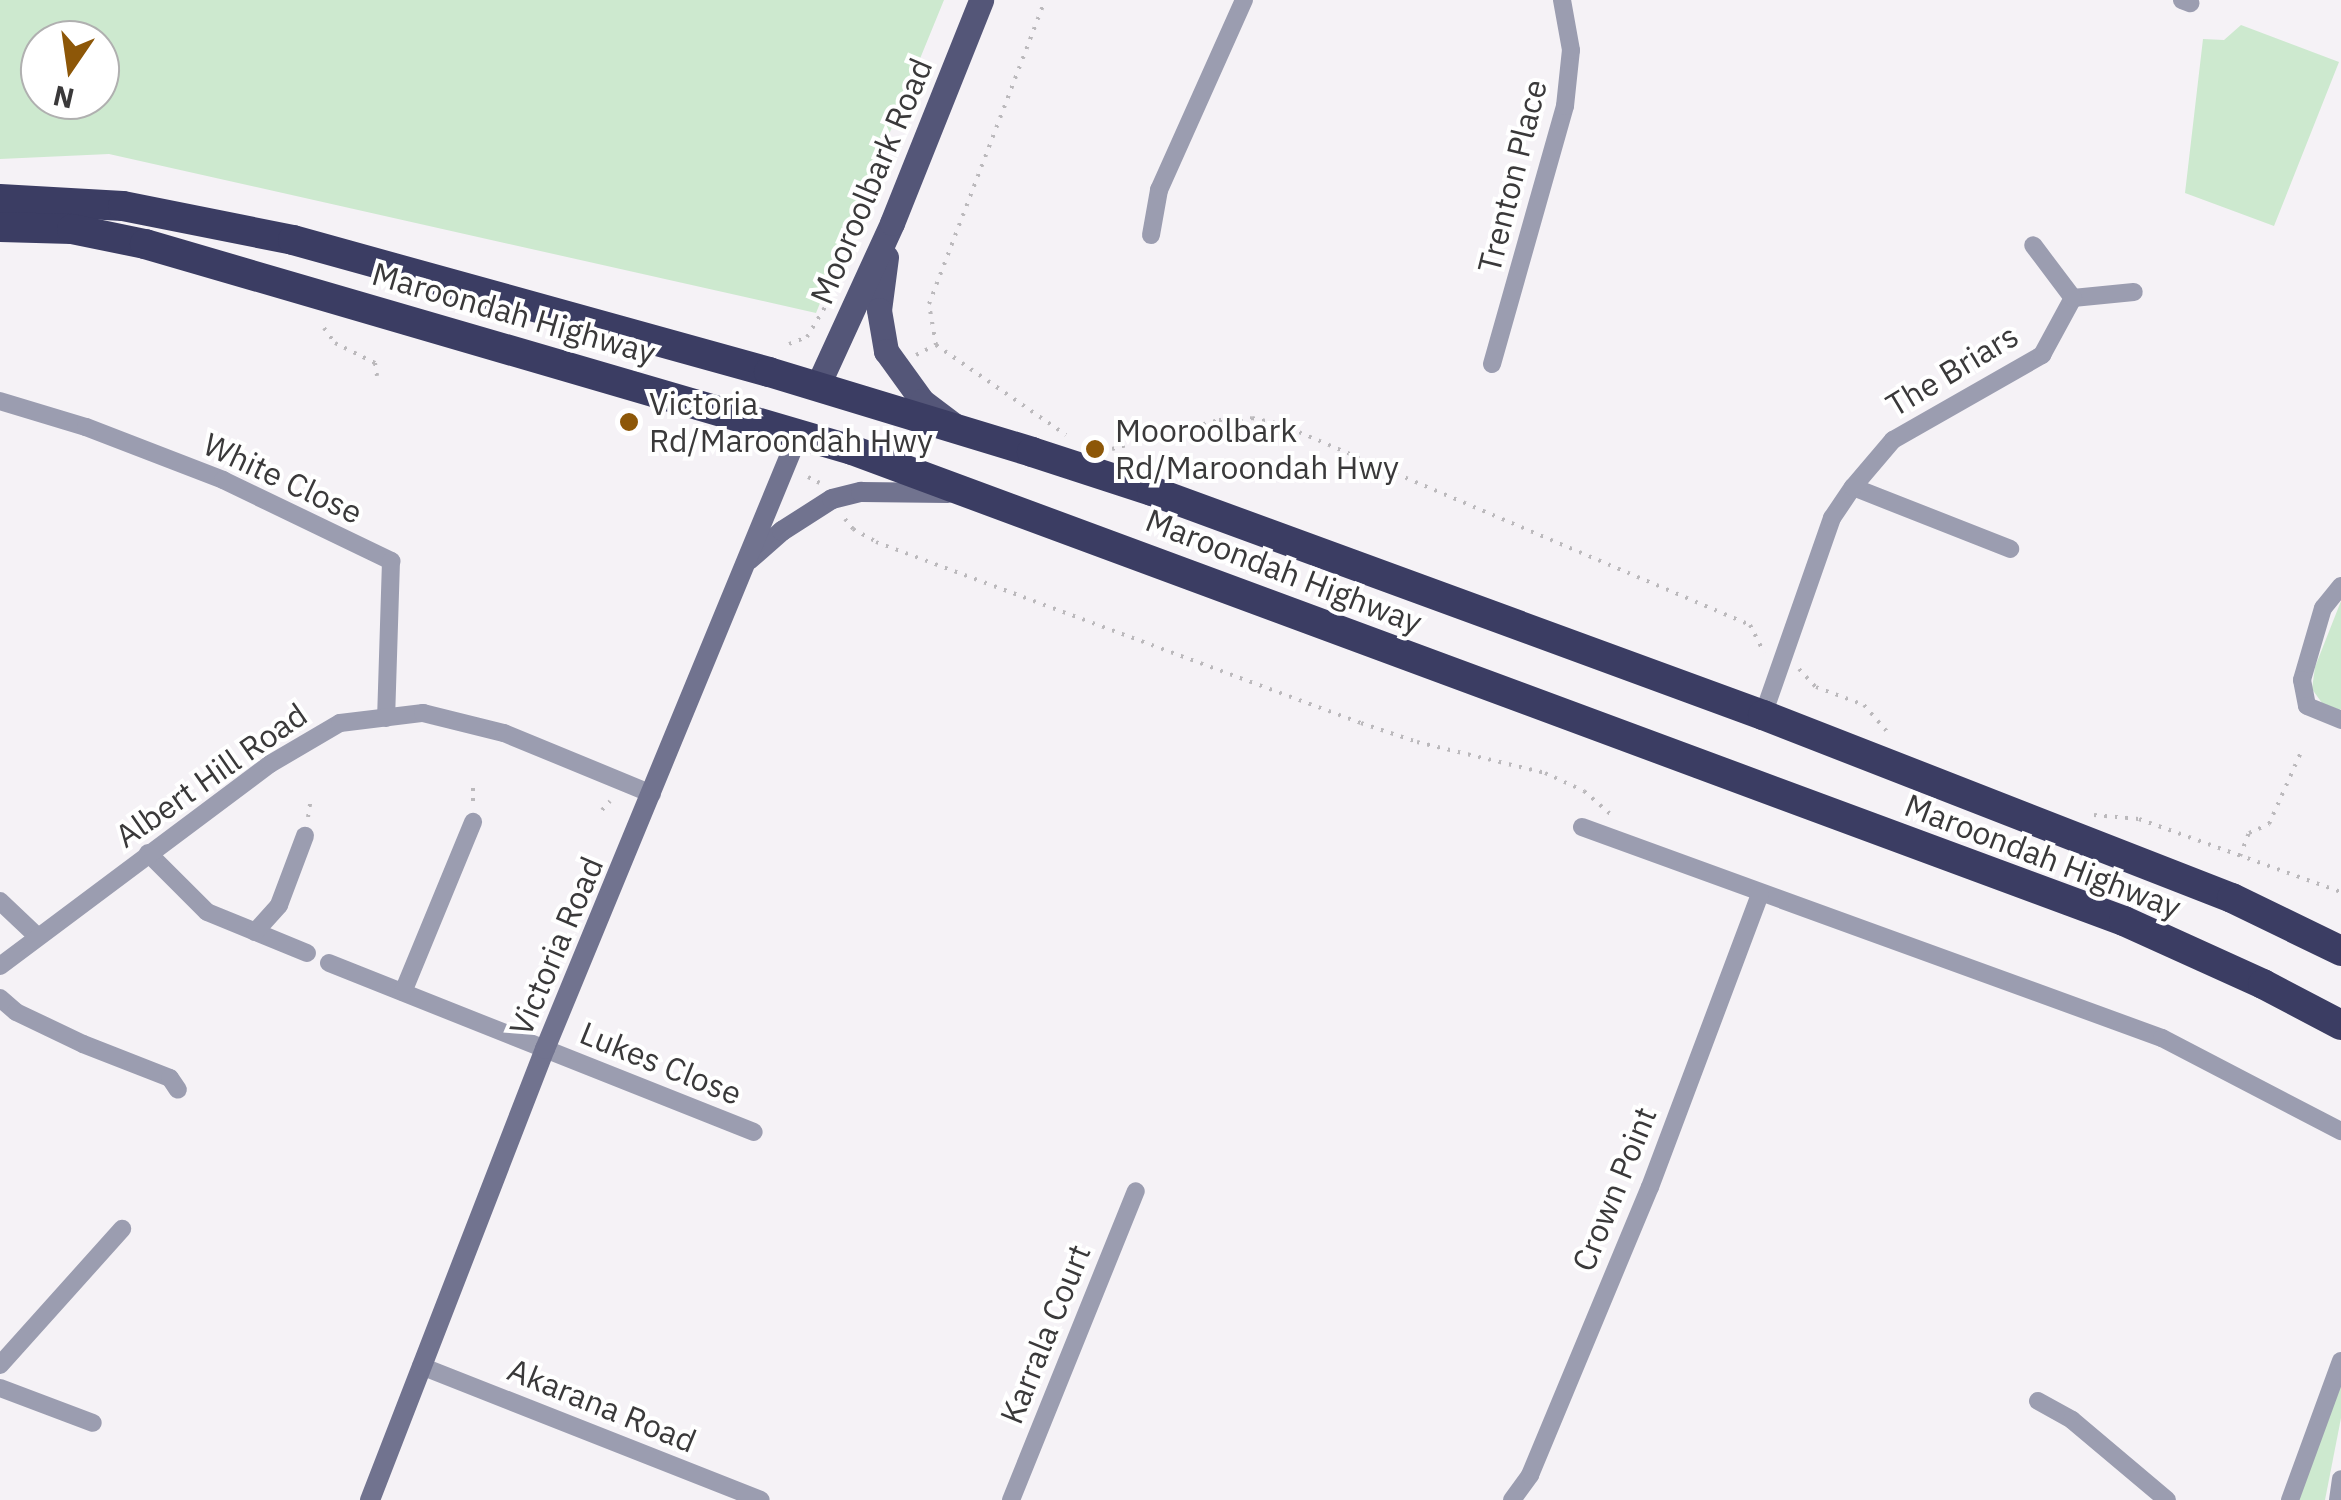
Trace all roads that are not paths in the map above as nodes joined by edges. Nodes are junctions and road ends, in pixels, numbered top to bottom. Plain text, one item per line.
1 (981, 0) edge
2 (1244, 0) edge
3 (1562, 0) edge
4 (0, 199) edge
5 (892, 223) junction
6 (0, 227) edge
7 (1151, 235) dead end
8 (2033, 245) dead end
9 (2134, 292) dead end
10 (2073, 298) junction
11 (1492, 364) dead end
12 (817, 387) junction
13 (0, 402) edge
14 (962, 432) junction
15 (799, 434) junction
16 (1853, 487) junction
17 (969, 493) junction
18 (2010, 549) dead end
19 (744, 565) junction
20 (2341, 586) edge
21 (1763, 714) junction
22 (386, 718) junction
23 (2341, 720) edge
24 (652, 794) junction
25 (474, 822) dead end
26 (1582, 827) dead end
27 (305, 836) dead end
28 (148, 853) junction
29 (1760, 895) junction
30 (0, 902) edge
31 (255, 932) junction
32 (38, 937) junction
33 (2341, 951) edge
34 (307, 953) dead end
35 (329, 963) dead end
36 (0, 966) edge
37 (403, 992) junction
38 (0, 998) edge
39 (2341, 1025) edge
40 (545, 1049) junction
41 (178, 1090) dead end
42 (2341, 1131) edge
43 (754, 1132) dead end
44 (1136, 1191) dead end
45 (122, 1229) dead end
46 (2341, 1361) edge
47 (0, 1364) edge
48 (421, 1366) junction
49 (0, 1388) edge
50 (2038, 1401) dead end
51 (93, 1423) dead end
52 (2341, 1479) edge
53 (371, 1494) edge
54 (761, 1500) edge
55 (1010, 1500) edge
56 (1512, 1500) edge
57 (2167, 1500) edge
58 (2290, 1500) edge
59 (2338, 1500) edge

1 - 5 main road, Mooroolbark Road
2 - 7 street
3 - 11 street, Trenton Place
4 - 12 highway, Maroondah Highway
5 - 12 main road, Mooroolbark Road
5 - 14 main road
6 - 15 highway, Maroondah Highway
8 - 10 street
9 - 10 street
10 - 16 street, The Briars
12 - 14 highway, Maroondah Highway
12 - 15 highway
13 - 22 street, White Close
14 - 21 highway, Maroondah Highway
15 - 17 highway, Maroondah Highway
15 - 19 main road, Victoria Road
16 - 18 street
16 - 21 street, The Briars
17 - 19 main road
17 - 39 highway, Maroondah Highway
19 - 24 main road, Victoria Road
20 - 23 street
21 - 33 highway, Maroondah Highway
22 - 24 street, Albert Hill Road
22 - 28 street, Albert Hill Road
24 - 40 main road, Victoria Road
25 - 37 street
26 - 29 street
27 - 31 street
28 - 31 street
28 - 32 street, Albert Hill Road
29 - 42 street
29 - 56 street, Crown Point
30 - 32 street
31 - 34 street
32 - 36 street, Albert Hill Road
35 - 37 street, Lukes Close
37 - 40 street, Lukes Close
38 - 41 street
40 - 43 street, Lukes Close
40 - 48 main road, Victoria Road
44 - 55 street, Karrala Court
45 - 47 street
46 - 58 street
48 - 53 main road, Victoria Road
48 - 54 street, Akarana Road
49 - 51 street
50 - 57 street
52 - 59 street

